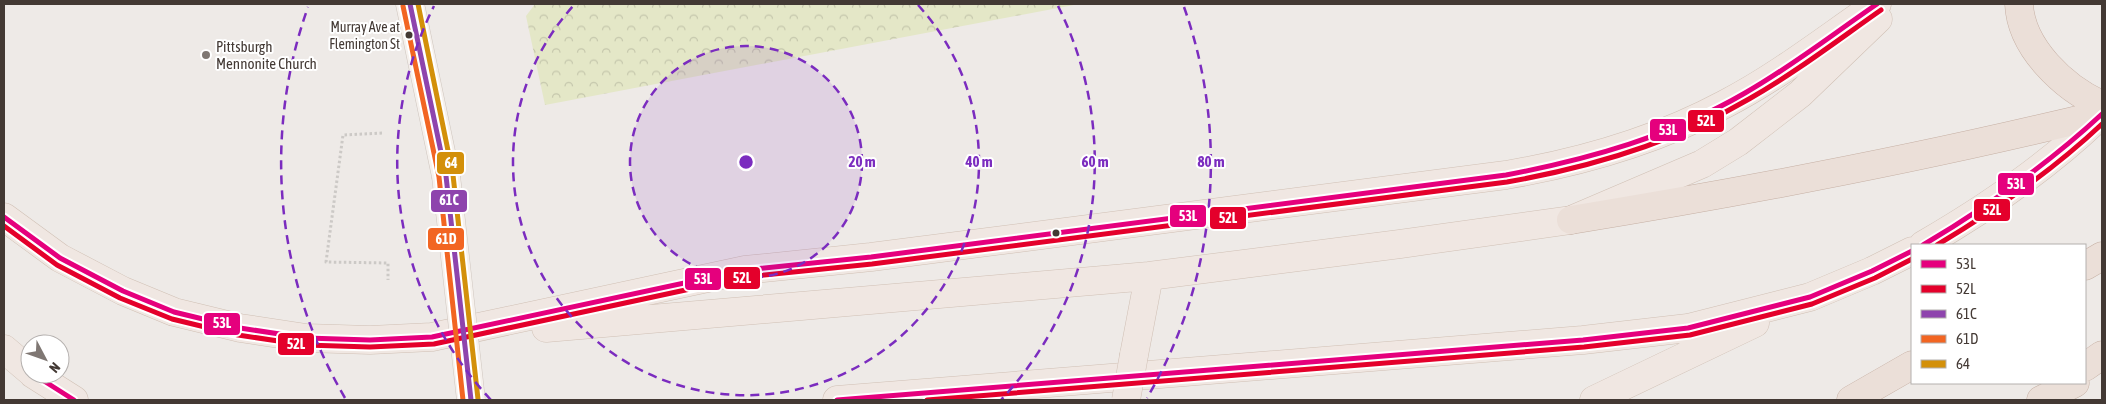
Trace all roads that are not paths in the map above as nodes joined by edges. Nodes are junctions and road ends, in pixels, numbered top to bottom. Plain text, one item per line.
1 (410, 4) edge
2 (1877, 4) edge
3 (1894, 4) edge
4 (2019, 4) edge
5 (2102, 105) edge
6 (2102, 114) edge
7 (4, 217) edge
8 (1570, 220) junction
9 (1924, 244) edge
10 (1911, 252) edge
11 (2102, 256) edge
12 (2086, 265) edge
13 (1149, 276) junction
14 (1810, 297) junction
15 (432, 337) junction
16 (4, 349) edge
17 (2102, 355) edge
18 (20, 363) edge
19 (1911, 366) edge
20 (2086, 366) edge
21 (2102, 368) edge
22 (2086, 377) edge
23 (49, 384) edge
24 (2059, 384) edge
25 (2073, 384) edge
26 (74, 400) edge
27 (471, 400) edge
28 (837, 400) edge
29 (1126, 400) edge
30 (1594, 400) edge
31 (1851, 400) edge
32 (2035, 400) edge
33 (2041, 400) edge

1 - 27 main road, bridge
2 - 15 main road
3 - 8 main road
4 - 5 highway
6 - 8 highway
6 - 9 main road
7 - 15 main road
8 - 13 main road
10 - 14 main road
11 - 12 highway
13 - 15 main road
13 - 29 main road, bridge
14 - 28 main road
14 - 30 main road
16 - 18 main road
17 - 20 highway
19 - 31 highway
21 - 22 highway
23 - 26 main road
24 - 32 highway
25 - 33 highway

